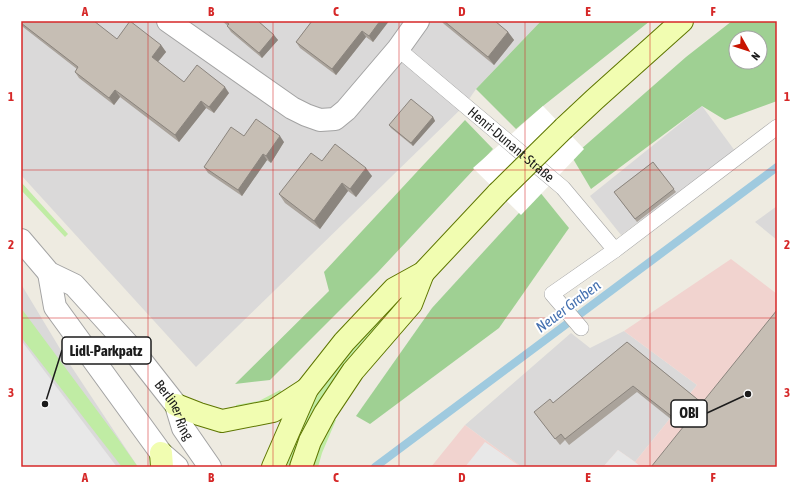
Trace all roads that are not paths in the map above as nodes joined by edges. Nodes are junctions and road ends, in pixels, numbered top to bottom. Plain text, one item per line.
1 (168, 21) edge
2 (418, 21) edge
3 (682, 21) edge
4 (398, 48) junction
5 (777, 127) edge
6 (21, 240) edge
7 (615, 250) junction
8 (49, 273) junction
9 (423, 273) junction
10 (581, 328) dead end
11 (307, 389) junction
12 (176, 405) junction
13 (167, 462) edge
14 (210, 467) edge
15 (273, 467) edge
16 (301, 467) edge

1 - 4 street
2 - 4 street
3 - 9 main road, bridge
4 - 7 lane, Henri-Dunant-Straße
5 - 7 lane
6 - 8 street, Berliner Ring
7 - 10 lane
8 - 12 street, Berliner Ring
8 - 13 street
9 - 11 main road
9 - 16 main road
11 - 12 main road
11 - 15 main road
12 - 14 street, Berliner Ring

